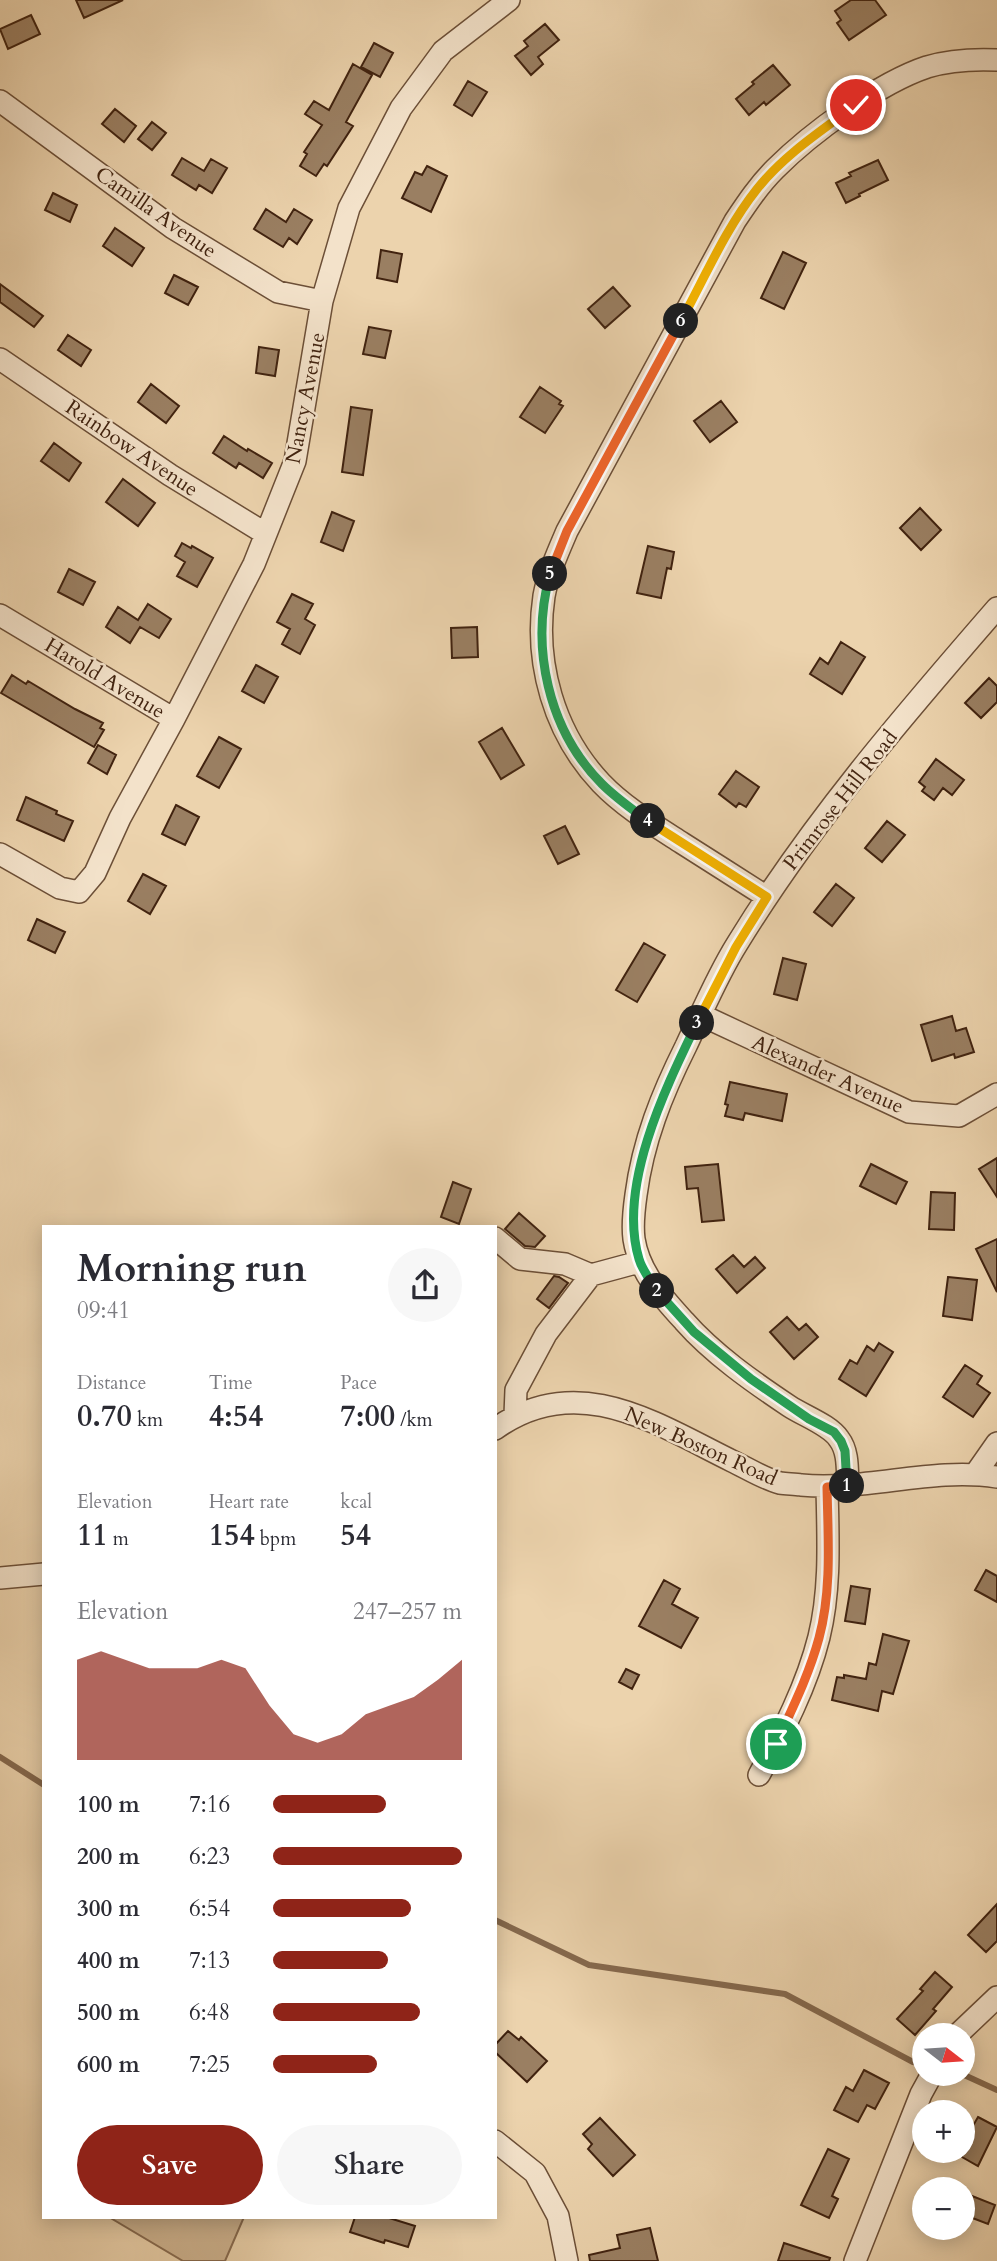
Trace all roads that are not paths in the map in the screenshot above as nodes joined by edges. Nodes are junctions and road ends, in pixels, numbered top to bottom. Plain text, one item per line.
1 (509, 0) edge
2 (997, 60) edge
3 (0, 101) edge
4 (322, 302) junction
5 (0, 359) edge
6 (266, 534) junction
7 (997, 608) edge
8 (0, 615) edge
9 (174, 719) junction
10 (0, 854) edge
11 (767, 897) junction
12 (701, 1015) junction
13 (997, 1094) edge
14 (497, 1240) edge
15 (639, 1262) junction
16 (591, 1275) junction
17 (515, 1415) junction
18 (497, 1428) edge
19 (997, 1443) edge
20 (987, 1475) edge
21 (837, 1487) junction
22 (42, 1574) edge
23 (0, 1578) edge
24 (760, 1774) dead end
25 (997, 1997) edge
26 (970, 2023) edge
27 (925, 2086) edge
28 (497, 2143) edge
29 (566, 2261) edge
30 (855, 2261) edge

1 - 4 street, Nancy Avenue
2 - 11 street
3 - 4 street, Camilla Avenue
4 - 6 street, Nancy Avenue
5 - 6 street, Rainbow Avenue
6 - 9 street, Nancy Avenue
7 - 11 street, Primrose Hill Road
8 - 9 street, Harold Avenue
9 - 10 street, Nancy Avenue
11 - 12 street, Primrose Hill Road
12 - 13 street, Alexander Avenue
12 - 15 street, Primrose Hill Road
14 - 16 street
15 - 16 street
15 - 21 street, Primrose Hill Road
16 - 17 street
17 - 18 street, New Boston Road
17 - 21 street, New Boston Road
19 - 20 street
20 - 21 street, New Boston Road
21 - 24 street, Primrose Hill Road
22 - 23 street
25 - 26 street
27 - 30 street
28 - 29 street

